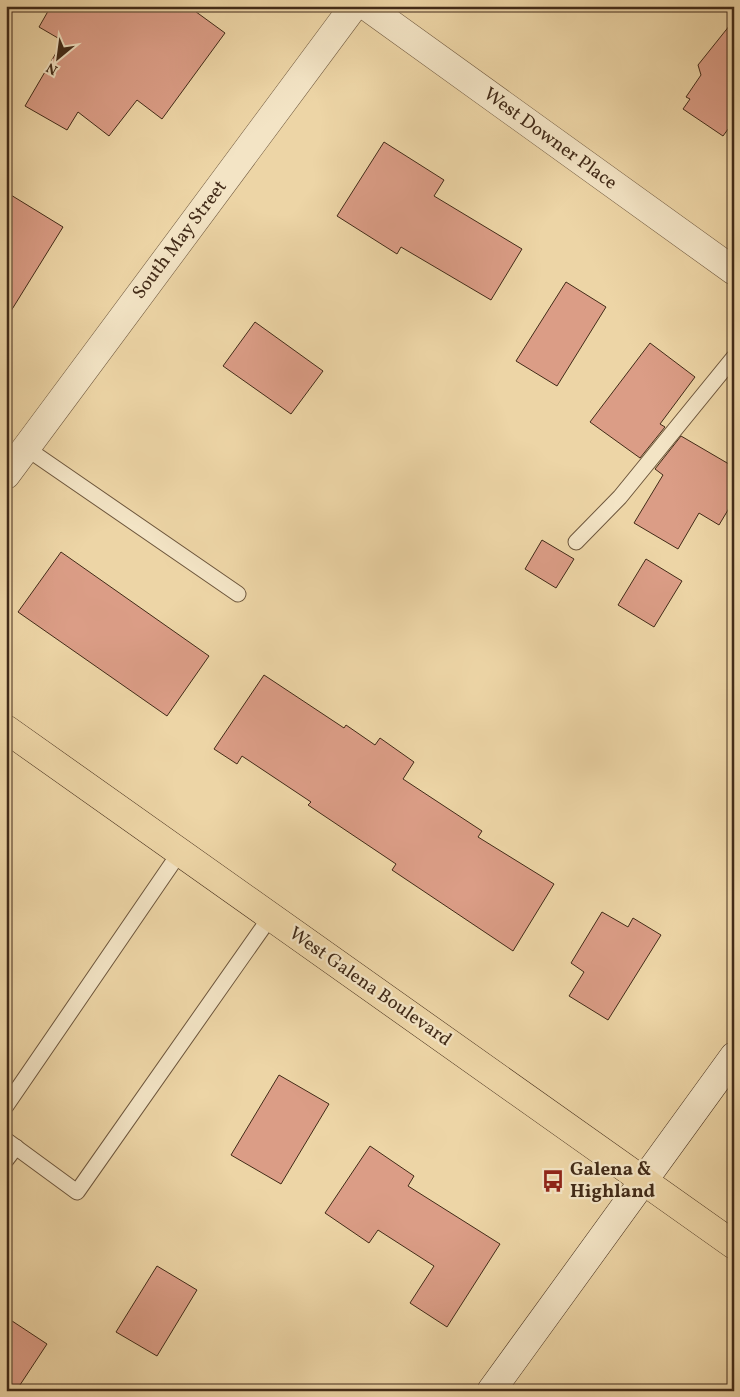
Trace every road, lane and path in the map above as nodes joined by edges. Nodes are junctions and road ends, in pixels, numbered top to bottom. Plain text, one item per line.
1 (354, 6) edge
2 (366, 6) edge
3 (734, 271) edge
4 (734, 357) edge
5 (26, 448) junction
6 (6, 475) edge
7 (576, 542) dead end
8 (238, 594) dead end
9 (6, 729) edge
10 (180, 852) junction
11 (271, 916) junction
12 (734, 1056) edge
13 (6, 1106) edge
14 (11, 1144) edge
15 (6, 1160) edge
16 (644, 1181) junction
17 (734, 1245) edge
18 (491, 1391) edge

1 - 5 street, South May Street
2 - 3 street, West Downer Place
4 - 7 lane
5 - 6 street, South May Street
5 - 8 lane
9 - 10 main road, West Galena Boulevard
10 - 11 main road, West Galena Boulevard
10 - 13 lane
11 - 14 lane
11 - 16 main road, West Galena Boulevard
12 - 16 street
14 - 15 lane
16 - 17 main road, West Galena Boulevard
16 - 18 street

